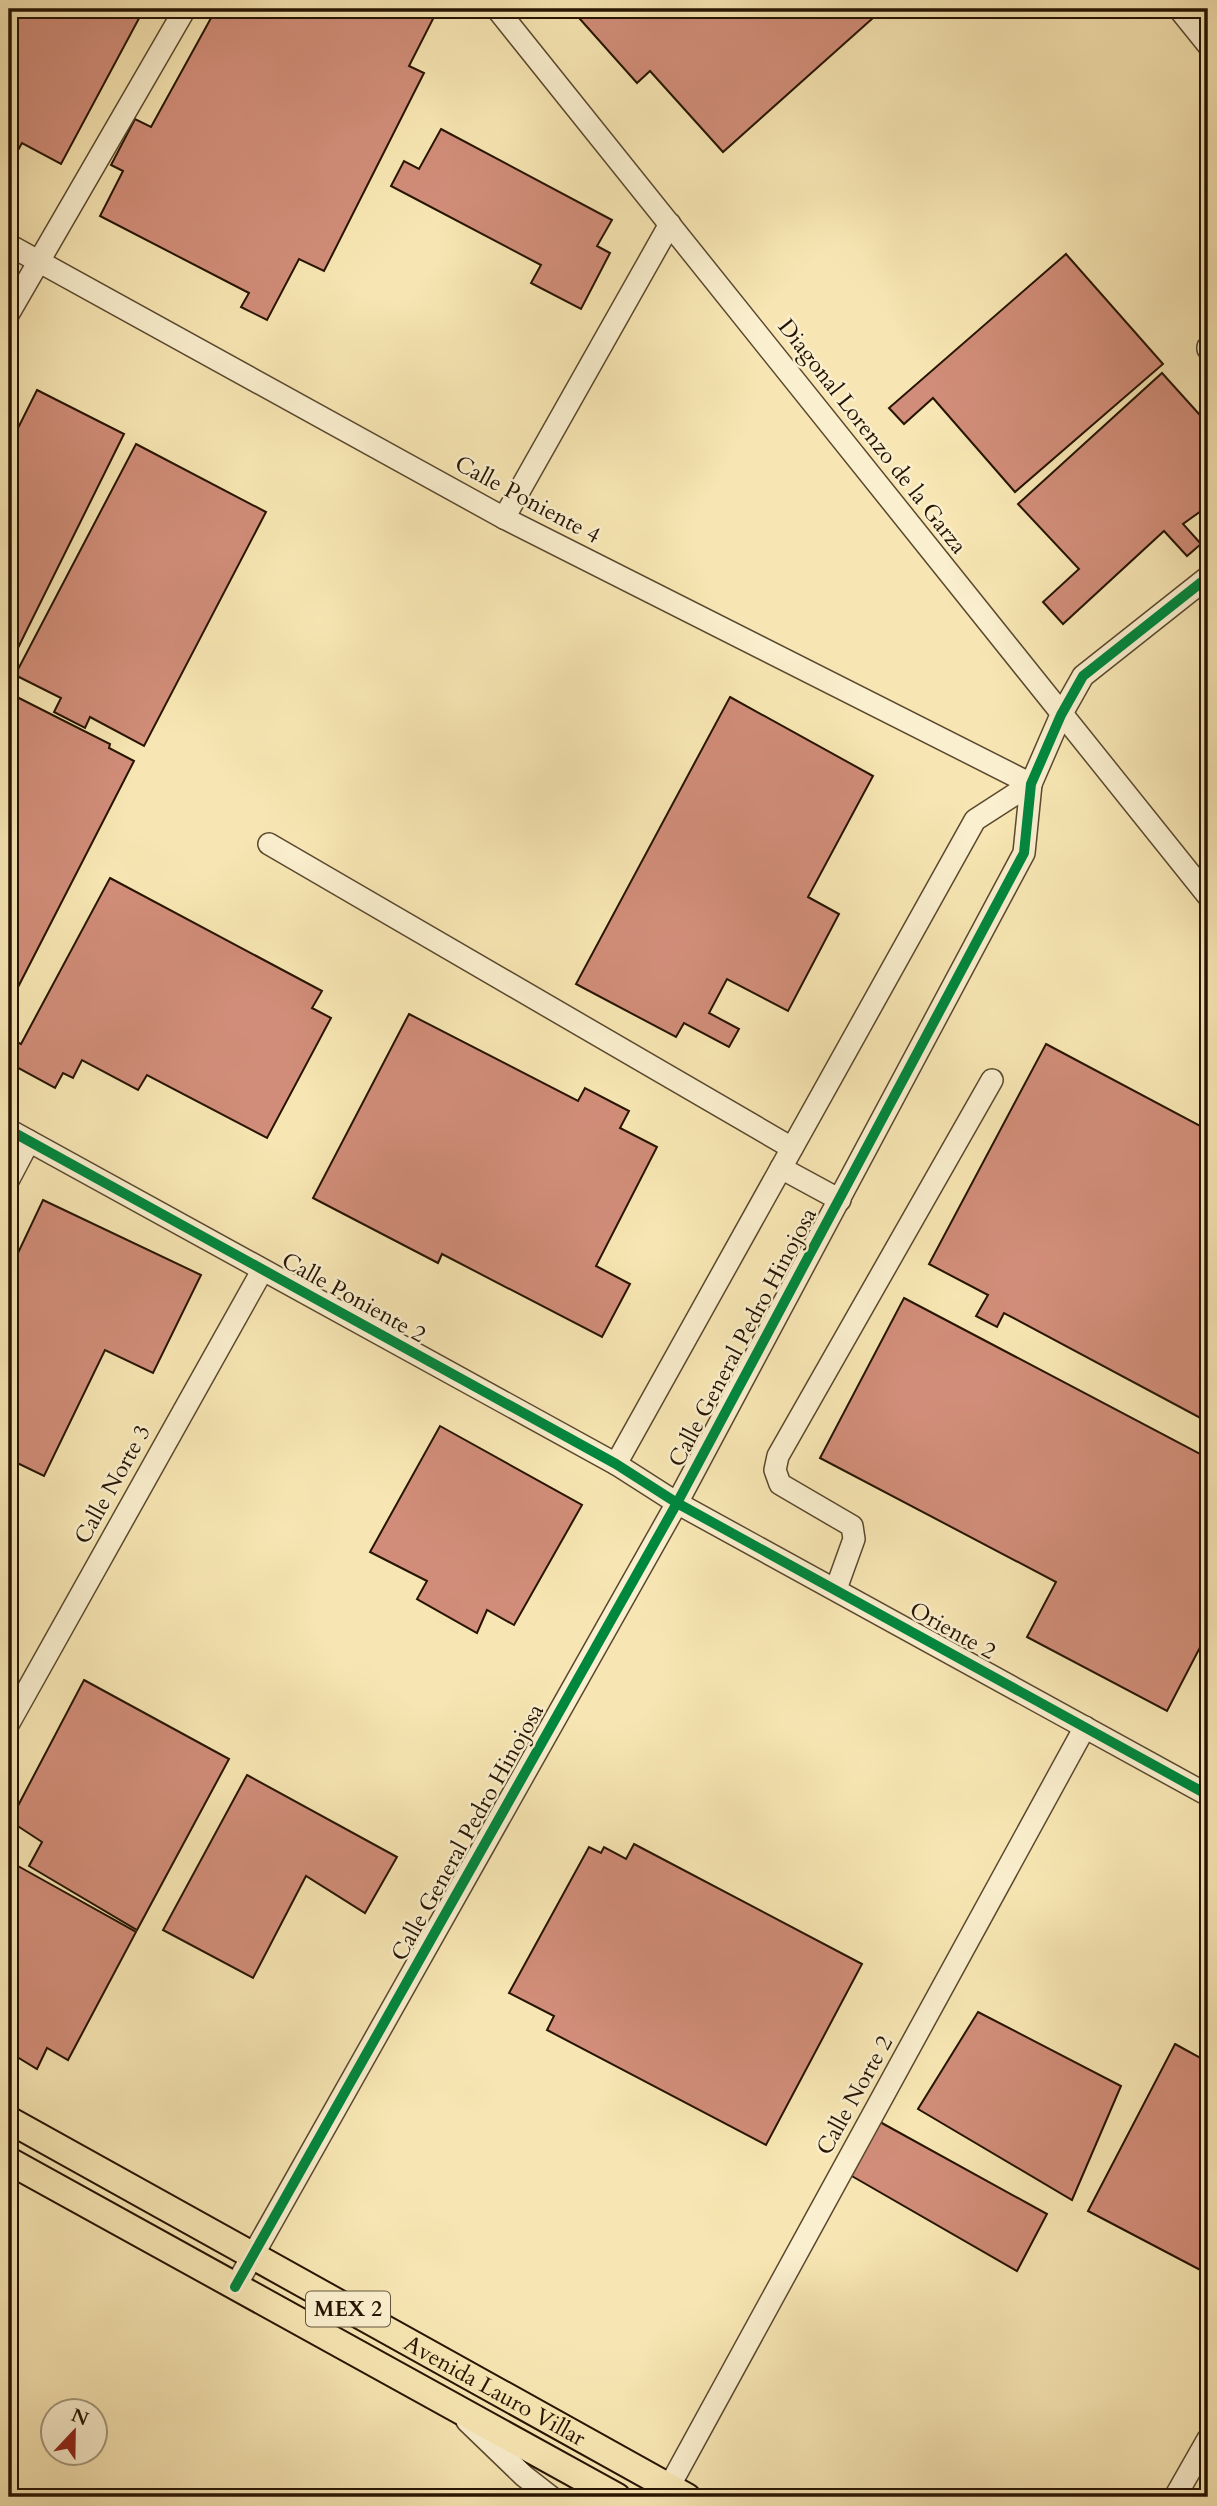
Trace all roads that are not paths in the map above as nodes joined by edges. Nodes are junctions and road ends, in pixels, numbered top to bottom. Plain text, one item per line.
1 (185, 9) edge
2 (497, 9) edge
3 (1179, 9) edge
4 (1208, 45) edge
5 (670, 224) junction
6 (9, 245) edge
7 (38, 261) junction
8 (9, 313) edge
9 (504, 518) junction
10 (1208, 577) edge
11 (1061, 715) junction
12 (1031, 783) junction
13 (269, 844) dead end
14 (1208, 895) edge
15 (992, 1080) dead end
16 (9, 1130) edge
17 (29, 1142) junction
18 (792, 1148) junction
19 (781, 1168) junction
20 (9, 1179) edge
21 (840, 1200) junction
22 (262, 1271) junction
23 (616, 1464) junction
24 (677, 1503) junction
25 (836, 1589) junction
26 (9, 1723) edge
27 (1085, 1727) junction
28 (1208, 1795) edge
29 (9, 2120) edge
30 (11, 2166) edge
31 (251, 2255) junction
32 (235, 2287) junction
33 (450, 2405) junction
34 (1208, 2439) edge
35 (678, 2492) edge
36 (551, 2497) edge
37 (617, 2497) edge
38 (1175, 2497) edge

1 - 7 street
2 - 5 street, Diagonal Lorenzo de la Garza
3 - 4 street
5 - 9 street
5 - 11 street, Diagonal Lorenzo de la Garza
6 - 7 street, Calle Poniente 4
7 - 8 street
7 - 9 street, Calle Poniente 4
9 - 12 street, Calle Poniente 4
10 - 11 street, Calle General Pedro Hinojosa
11 - 12 street, Calle General Pedro Hinojosa
11 - 14 street, Diagonal Lorenzo de la Garza
12 - 18 street
12 - 21 street, Calle General Pedro Hinojosa
13 - 18 street
15 - 25 street
16 - 17 street, Calle Poniente 2
17 - 20 street
17 - 22 street, Calle Poniente 2
18 - 19 street
19 - 21 street
19 - 23 street
21 - 24 street, Calle General Pedro Hinojosa
22 - 23 street, Calle Poniente 2
22 - 26 street, Calle Norte 3
23 - 24 street, Calle Poniente 2
24 - 25 street, Oriente 2
24 - 31 street, Calle General Pedro Hinojosa
25 - 27 street, Oriente 2
27 - 28 street, Oriente 2
27 - 35 street, Calle Norte 2
29 - 31 main road, Avenida Lauro Villar / MEX 2
30 - 32 main road, Avenida Lauro Villar / MEX 2
31 - 32 street, Calle General Pedro Hinojosa
31 - 35 main road, Avenida Lauro Villar / MEX 2
32 - 33 main road, Avenida Lauro Villar / MEX 2
33 - 36 street
33 - 37 main road, Avenida Lauro Villar / MEX 2
34 - 38 street

